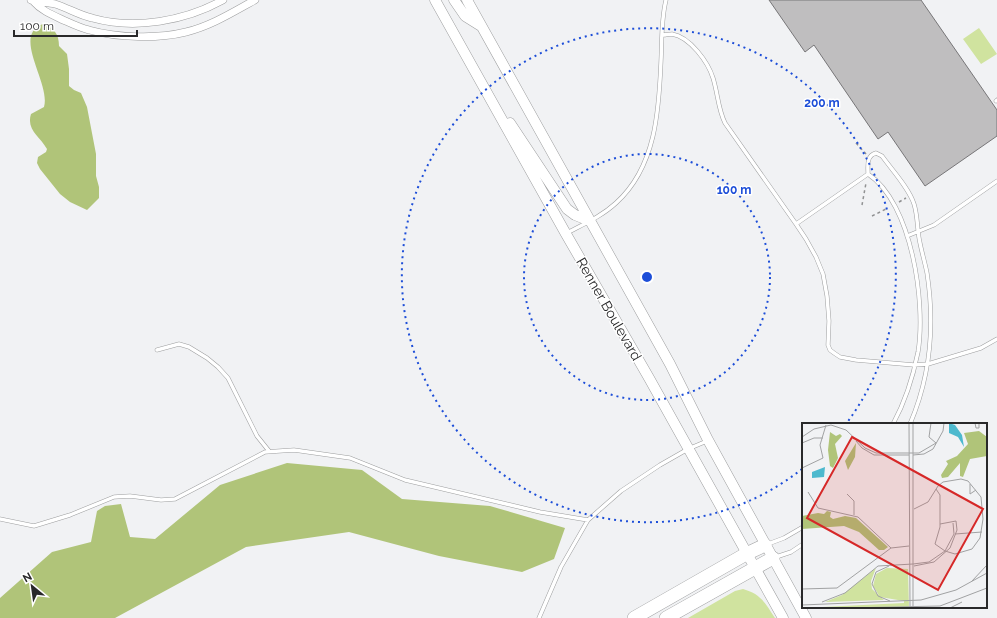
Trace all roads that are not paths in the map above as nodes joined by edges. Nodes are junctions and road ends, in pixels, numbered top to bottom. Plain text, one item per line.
1 (223, 0) edge
2 (255, 0) edge
3 (434, 0) edge
4 (454, 0) edge
5 (467, 0) edge
6 (666, 0) edge
7 (32, 1) edge
8 (481, 26) junction
9 (663, 35) junction
10 (484, 88) junction
11 (868, 174) junction
12 (997, 181) edge
13 (590, 221) junction
14 (796, 224) junction
15 (918, 232) junction
16 (566, 234) junction
17 (907, 236) junction
18 (997, 339) edge
19 (157, 350) dead end
20 (928, 364) junction
21 (914, 365) junction
22 (894, 423) edge
23 (910, 423) edge
24 (708, 440) junction
25 (688, 448) junction
26 (269, 451) junction
27 (0, 519) edge
28 (588, 520) junction
29 (802, 529) edge
30 (765, 545) junction
31 (802, 545) edge
32 (746, 554) junction
33 (773, 558) junction
34 (754, 568) junction
35 (539, 618) edge
36 (634, 618) edge
37 (666, 618) edge
38 (783, 618) edge
39 (806, 618) edge

1 - 7 street
2 - 7 street
3 - 10 main road, Renner Boulevard
4 - 8 main road
5 - 8 main road, Renner Boulevard
6 - 9 lane
8 - 13 main road, Renner Boulevard
9 - 13 lane
9 - 14 lane
10 - 13 main road
10 - 16 main road, Renner Boulevard
11 - 14 lane
11 - 15 lane
11 - 17 lane
12 - 15 lane
13 - 16 lane
13 - 24 main road, Renner Boulevard
14 - 21 lane
15 - 17 lane
15 - 20 lane
16 - 25 main road, Renner Boulevard
17 - 21 lane
18 - 20 lane
19 - 26 lane
20 - 21 lane
20 - 23 lane
21 - 22 lane
24 - 25 lane
24 - 30 main road, Renner Boulevard
25 - 28 lane
25 - 32 main road, Renner Boulevard
26 - 27 lane
26 - 28 lane
28 - 35 lane
29 - 30 lane
30 - 32 highway
30 - 33 main road, Renner Boulevard
31 - 33 lane
32 - 34 main road, Renner Boulevard
32 - 36 highway
33 - 34 highway
33 - 39 main road, Renner Boulevard
34 - 37 highway
34 - 38 main road, Renner Boulevard

